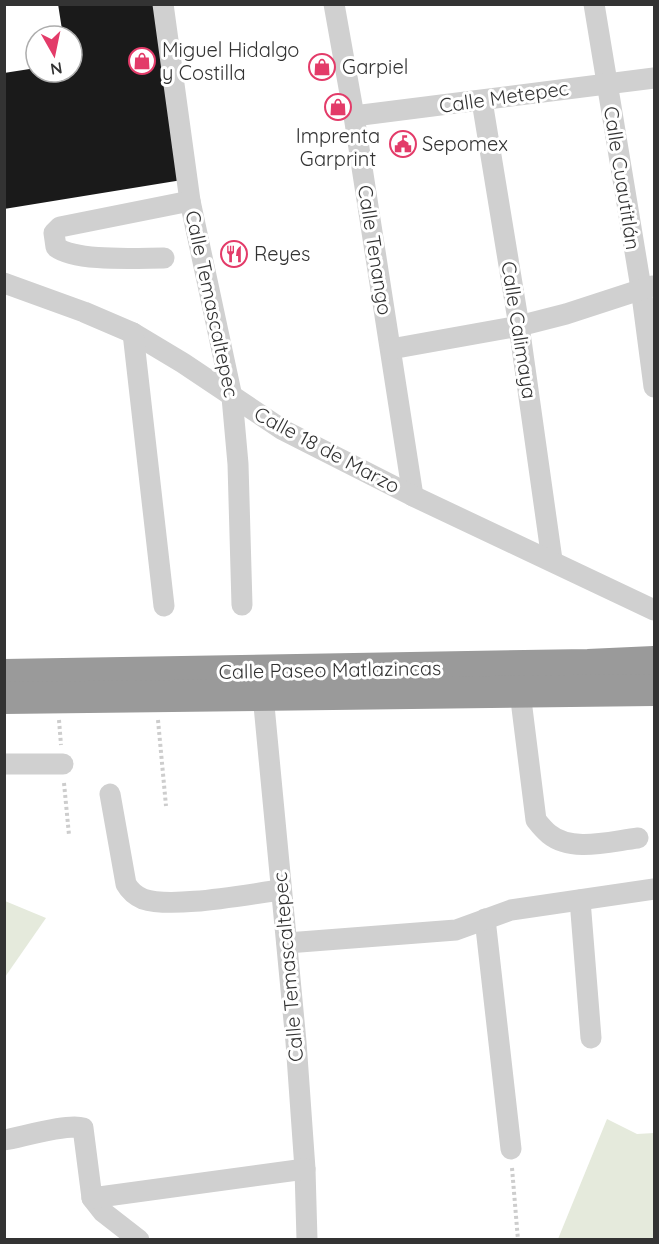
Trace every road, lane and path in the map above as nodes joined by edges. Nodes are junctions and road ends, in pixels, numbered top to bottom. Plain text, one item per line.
1 (163, 4) edge
2 (334, 4) edge
3 (594, 4) edge
4 (654, 78) edge
5 (607, 84) junction
6 (482, 101) junction
7 (354, 116) junction
8 (190, 201) junction
9 (164, 258) dead end
10 (4, 283) edge
11 (647, 286) edge
12 (519, 326) junction
13 (133, 333) junction
14 (391, 349) junction
15 (654, 387) edge
16 (232, 397) junction
17 (413, 496) junction
18 (552, 560) junction
19 (242, 605) dead end
20 (164, 606) dead end
21 (654, 610) edge
22 (654, 662) edge
23 (4, 675) edge
24 (654, 690) edge
25 (520, 692) junction
26 (263, 695) junction
27 (156, 696) junction
28 (4, 698) edge
29 (4, 764) edge
30 (63, 764) dead end
31 (110, 794) dead end
32 (166, 806) dead end
33 (638, 838) dead end
34 (654, 889) edge
35 (281, 890) junction
36 (580, 900) junction
37 (485, 919) junction
38 (287, 944) junction
39 (591, 1038) dead end
40 (4, 1140) edge
41 (511, 1149) joint
42 (305, 1168) junction
43 (92, 1198) junction
44 (139, 1239) edge
45 (307, 1239) edge
46 (518, 1239) edge

1 - 8 street, Calle Temascaltepec
2 - 7 street, Calle Tenango
3 - 5 street, Calle Cuautitlán
4 - 5 street, Calle Metepec
5 - 6 street, Calle Metepec
5 - 11 street, Calle Cuautitlán
6 - 7 street, Calle Metepec
6 - 12 street, Calle Calimaya
7 - 14 street, Calle Tenango
8 - 9 street
8 - 16 street, Calle Temascaltepec
10 - 13 street, Calle 18 de Marzo
11 - 12 street
11 - 15 street, Calle Cuautitlán
12 - 14 street
12 - 18 street, Calle Calimaya
13 - 16 street, Calle 18 de Marzo
13 - 20 street
14 - 17 street, Calle Tenango
16 - 17 street, Calle 18 de Marzo
16 - 19 street, Calle Temascaltepec
17 - 18 street, Calle 18 de Marzo
18 - 21 street, Calle 18 de Marzo
22 - 23 highway, Calle Paseo Matlazincas
24 - 25 highway, Calle Paseo Matlazincas
25 - 26 highway, Calle Paseo Matlazincas
25 - 33 street
26 - 27 highway, Calle Paseo Matlazincas
26 - 35 street, Calle Temascaltepec
27 - 28 highway, Calle Paseo Matlazincas
27 - 32 path
29 - 30 street
31 - 35 street
34 - 36 street
35 - 38 street, Calle Temascaltepec
36 - 37 street
36 - 39 street
37 - 38 street
37 - 41 street
38 - 42 street, Calle Temascaltepec
40 - 43 street
41 - 46 path
42 - 43 street
42 - 45 street, Calle Temascaltepec
43 - 44 street

